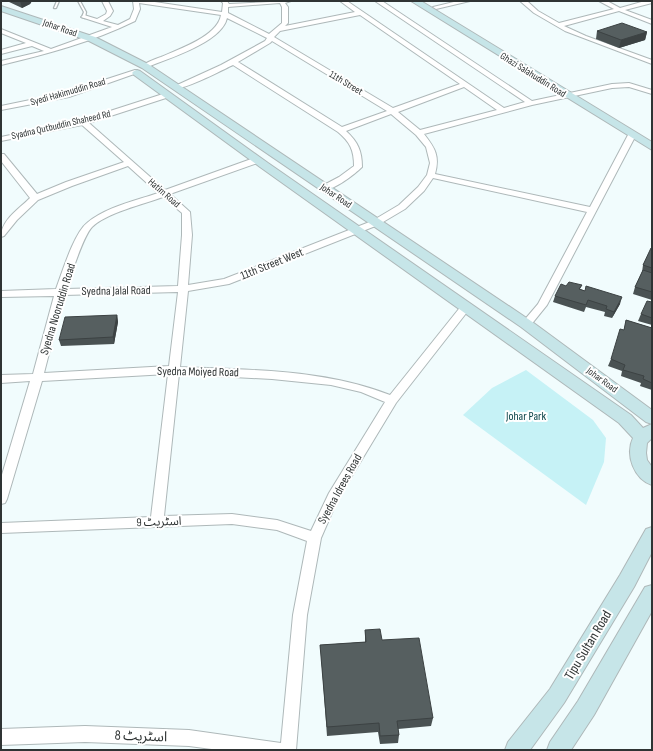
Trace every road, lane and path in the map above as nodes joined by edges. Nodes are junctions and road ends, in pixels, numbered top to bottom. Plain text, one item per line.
1 (58, 1) edge
2 (79, 1) edge
3 (105, 1) edge
4 (136, 1) edge
5 (289, 1) edge
6 (343, 1) edge
7 (378, 1) edge
8 (415, 1) edge
9 (426, 1) edge
10 (467, 1) edge
11 (523, 1) edge
12 (602, 1) edge
13 (652, 1) edge
14 (281, 2) edge
15 (225, 4) edge
16 (55, 7) dead end
17 (436, 7) junction
18 (1, 8) edge
19 (618, 9) junction
20 (361, 13) junction
21 (1, 14) edge
22 (224, 14) junction
23 (84, 17) joint
24 (98, 21) junction
25 (652, 22) edge
26 (559, 25) junction
27 (118, 27) junction
28 (279, 29) junction
29 (1, 31) edge
30 (270, 37) junction
31 (87, 40) junction
32 (31, 44) junction
33 (51, 51) junction
34 (1, 52) edge
35 (233, 62) junction
36 (652, 62) edge
37 (1, 64) edge
38 (140, 69) junction
39 (464, 85) junction
40 (180, 89) junction
41 (652, 92) edge
42 (580, 93) junction
43 (167, 96) junction
44 (566, 96) junction
45 (531, 103) junction
46 (1, 108) edge
47 (502, 110) junction
48 (392, 111) junction
49 (84, 122) junction
50 (341, 130) junction
51 (419, 132) junction
52 (632, 135) junction
53 (652, 136) edge
54 (1, 139) edge
55 (652, 147) edge
56 (1, 156) edge
57 (280, 158) junction
58 (260, 162) junction
59 (130, 163) junction
60 (4, 167) edge
61 (431, 175) junction
62 (325, 188) junction
63 (163, 194) junction
64 (35, 198) junction
65 (591, 210) junction
66 (375, 223) junction
67 (357, 229) junction
68 (1, 234) edge
69 (183, 289) junction
70 (60, 292) junction
71 (1, 294) edge
72 (466, 307) junction
73 (526, 324) junction
74 (174, 370) junction
75 (38, 378) junction
76 (1, 379) edge
77 (392, 400) junction
78 (652, 418) edge
79 (647, 434) edge
80 (652, 478) edge
81 (1, 499) edge
82 (157, 522) junction
83 (1, 528) edge
84 (652, 534) edge
85 (314, 538) junction
86 (652, 593) edge
87 (1, 737) edge
88 (279, 750) edge
89 (288, 750) edge
90 (516, 750) edge
91 (558, 750) edge

1 - 16 lane
2 - 23 lane
3 - 24 street
4 - 22 street, 11th Street
4 - 27 street
5 - 14 street
6 - 20 street
7 - 45 street
8 - 44 street, Ghazi Salahuddin Road
9 - 17 street, Ghazi Salahuddin Road
10 - 17 street
11 - 26 street
12 - 19 street
13 - 19 street
14 - 15 street
14 - 28 street
15 - 22 street, Syedi Hakimuddin Road
17 - 42 street, Ghazi Salahuddin Road
18 - 31 street, Johar Road
19 - 25 street
19 - 26 street
20 - 28 street
20 - 39 street
21 - 31 street, Johar Road
22 - 30 street, 11th Street
22 - 38 street, Syedi Hakimuddin Road
23 - 24 street
24 - 27 street
26 - 36 street
27 - 31 street
28 - 30 street
29 - 32 street
30 - 35 street
30 - 48 street, 11th Street
31 - 33 street
31 - 38 street, Johar Road
32 - 33 street
32 - 34 street
33 - 37 street
35 - 40 street
35 - 50 street
38 - 40 street, Johar Road
38 - 43 street, Johar Road
38 - 46 street, Syedi Hakimuddin Road
39 - 47 street
39 - 48 street
40 - 43 street
40 - 57 street, Johar Road
41 - 42 street
42 - 44 street
42 - 53 street, Ghazi Salahuddin Road
43 - 49 street, Syadna Qutbuddin Shaheed Rd
43 - 58 street, Johar Road
44 - 45 street
44 - 52 street, Ghazi Salahuddin Road
45 - 47 street
47 - 51 street
48 - 50 street
48 - 51 street, 11th Street
49 - 54 street, Syadna Qutbuddin Shaheed Rd
49 - 59 street, Hatim Road
50 - 62 street
51 - 61 street, 11th Street
52 - 55 street, Ghazi Salahuddin Road
52 - 65 street
56 - 60 street
57 - 58 street
57 - 62 street, Johar Road
58 - 63 street, Syedna Nooruddin Road
58 - 67 street, Johar Road
59 - 63 street, Hatim Road
59 - 64 street
60 - 64 street
61 - 65 street
61 - 66 street
62 - 66 street, Johar Road
63 - 69 street, Hatim Road
63 - 70 street, Syedna Nooruddin Road
64 - 68 street
65 - 73 street
66 - 67 street
66 - 73 street, Johar Road
67 - 69 street, 11th Street West
67 - 72 street, Johar Road
69 - 70 street, Syedna Jalal Road
69 - 74 street
70 - 71 street, Syedna Jalal Road
70 - 75 street, Syedna Nooruddin Road
72 - 77 street, Syedna Idrees Road
72 - 79 street, Johar Road
73 - 78 street, Johar Road
74 - 75 street, Syedna Moiyed Road
74 - 77 street, Syedna Moiyed Road
74 - 82 street
75 - 76 street, Syedna Moiyed Road
75 - 81 street, Syedna Nooruddin Road
77 - 85 street, Syedna Idrees Road
79 - 80 street
82 - 83 street, اسٹریٹ 9
82 - 85 street, اسٹریٹ 9
84 - 90 street, Tipu Sultan Road
85 - 89 street, Syedna Idrees Road
86 - 91 street
87 - 88 street, اسٹریٹ 8

